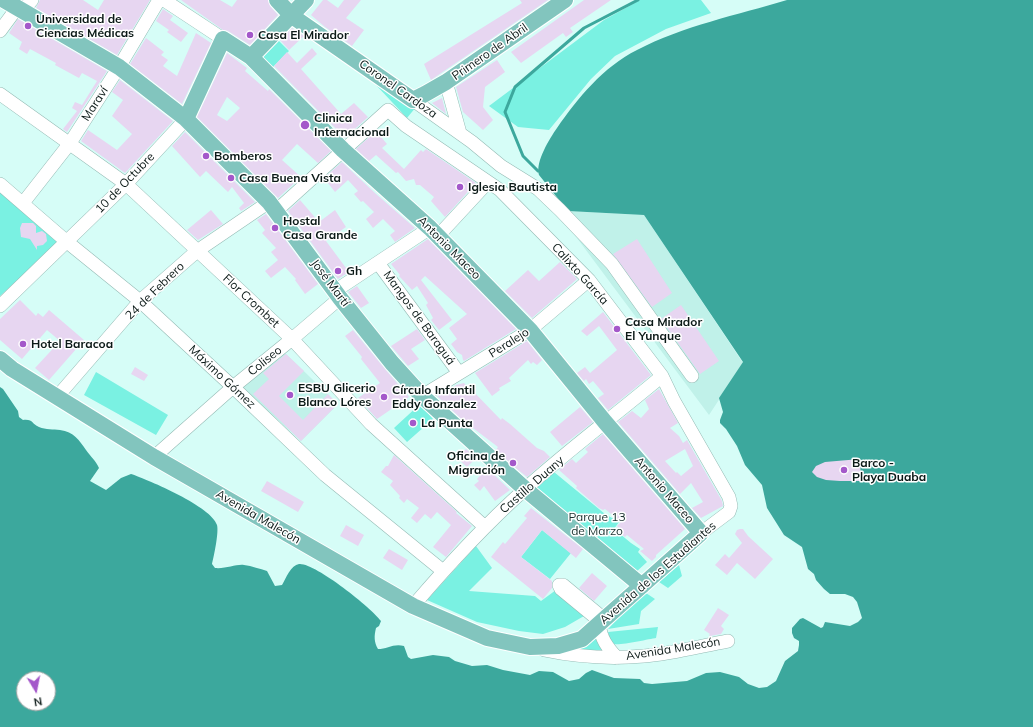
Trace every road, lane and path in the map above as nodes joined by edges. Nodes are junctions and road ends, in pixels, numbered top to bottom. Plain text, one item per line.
1 (4, 0) edge
2 (160, 0) edge
3 (277, 0) edge
4 (306, 0) edge
5 (171, 2) edge
6 (559, 2) edge
7 (26, 5) edge
8 (292, 16) junction
9 (0, 31) edge
10 (223, 39) junction
11 (251, 57) junction
12 (119, 67) junction
13 (446, 82) junction
14 (0, 94) edge
15 (413, 100) junction
16 (388, 110) joint
17 (186, 119) junction
18 (460, 133) junction
19 (70, 143) junction
20 (343, 150) junction
21 (488, 182) junction
22 (0, 184) edge
23 (126, 184) junction
24 (23, 203) junction
25 (272, 207) junction
26 (434, 232) junction
27 (66, 241) junction
28 (197, 251) junction
29 (378, 263) junction
30 (589, 280) junction
31 (338, 294) junction
32 (140, 302) junction
33 (0, 306) edge
34 (530, 330) junction
35 (292, 339) junction
36 (0, 359) edge
37 (459, 373) junction
38 (662, 376) junction
39 (692, 376) dead end
40 (233, 387) junction
41 (422, 396) junction
42 (56, 397) junction
43 (605, 422) junction
44 (154, 457) junction
45 (525, 489) junction
46 (731, 506) joint
47 (485, 527) junction
48 (701, 533) junction
49 (443, 571) junction
50 (642, 586) junction
51 (413, 606) junction
52 (601, 622) junction
53 (582, 639) joint
54 (728, 640) dead end
55 (530, 647) junction
56 (617, 658) junction

1 - 7 main road, José Martí
2 - 12 street, Maraví
3 - 8 main road
4 - 8 main road
5 - 10 street, Antonio Maceo
6 - 13 main road, Primero de Abril
7 - 9 street
7 - 12 main road, José Martí
8 - 11 main road
8 - 15 main road, Coronel Cardoza
10 - 11 main road, Antonio Maceo
10 - 17 main road, 10 de Octubre
11 - 20 main road, Antonio Maceo
12 - 17 main road, José Martí
12 - 19 street, Maraví
13 - 15 main road, Primero de Abril
13 - 18 street
14 - 19 street, Flor Crombet
15 - 18 street, Coronel Cardoza
16 - 20 street, 24 de Febrero
16 - 21 street, Calixto García
17 - 23 street, 10 de Octubre
17 - 25 main road, José Martí
18 - 39 street, Coronel Cardoza
19 - 23 street, Flor Crombet
19 - 24 street, Maraví
20 - 25 street, 24 de Febrero
20 - 26 main road, Antonio Maceo
21 - 26 street, Coliseo
21 - 30 street, Calixto García
22 - 24 street, Máximo Gómez
23 - 27 street, 10 de Octubre
23 - 28 street, Flor Crombet
24 - 27 street, Máximo Gómez
25 - 28 street, 24 de Febrero
25 - 31 main road, José Martí
26 - 29 street, Coliseo
26 - 34 main road, Antonio Maceo
27 - 32 street, Máximo Gómez
27 - 33 street, 10 de Octubre
28 - 32 street, 24 de Febrero
28 - 35 street, Flor Crombet
29 - 31 street, Coliseo
29 - 37 street, Mangos de Baraguá
30 - 34 street, Peralejo
30 - 38 street, Calixto García
31 - 35 street, Coliseo
31 - 41 main road, José Martí
32 - 40 street, Máximo Gómez
32 - 42 street, 24 de Febrero
34 - 37 street, Peralejo
34 - 43 main road, Antonio Maceo
35 - 40 street, Coliseo
35 - 47 street, Flor Crombet
36 - 42 main road, Avenida Malecón
37 - 41 street, Peralejo
38 - 43 street, Castillo Duany
38 - 46 street, Calixto García
40 - 44 street, Coliseo
40 - 49 street, Máximo Gómez
41 - 45 main road, José Martí
42 - 44 main road, Avenida Malecón
43 - 45 street, Castillo Duany
43 - 48 main road, Antonio Maceo
44 - 51 main road, Avenida Malecón
45 - 47 street, Castillo Duany
45 - 50 main road, José Martí
46 - 48 street, Avenida de los Estudiantes
47 - 49 street, Castillo Duany
48 - 50 main road, Avenida de los Estudiantes
49 - 51 street, Castillo Duany
50 - 52 main road, Avenida de los Estudiantes
51 - 55 main road, Avenida Malecón
52 - 53 main road, Avenida de los Estudiantes
52 - 56 street, Avenida Malecón
53 - 55 main road, Avenida Malecón
54 - 56 street, Avenida Malecón
55 - 56 street, Avenida Malecón

